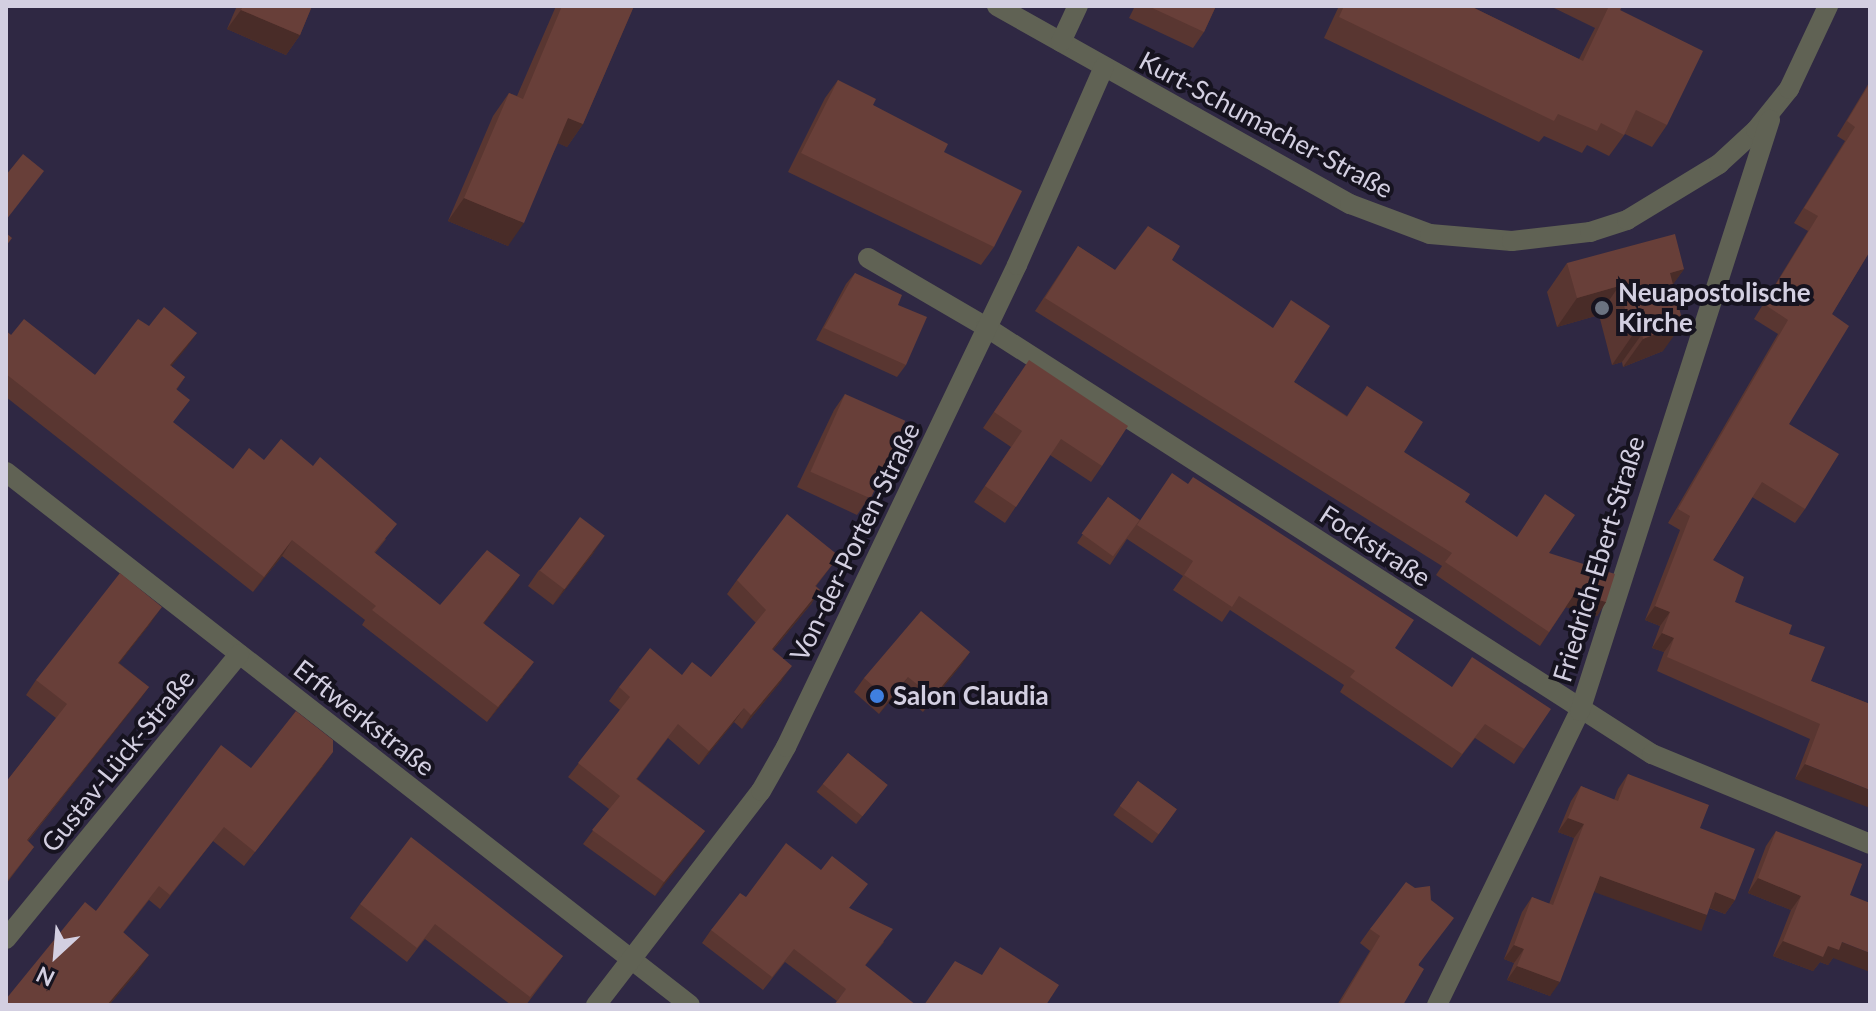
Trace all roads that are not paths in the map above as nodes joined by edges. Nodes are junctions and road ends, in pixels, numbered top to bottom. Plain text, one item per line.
1 (997, 6) edge
2 (1078, 6) edge
3 (1828, 6) edge
4 (1061, 42) junction
5 (1104, 67) junction
6 (1772, 112) junction
7 (868, 258) dead end
8 (986, 327) junction
9 (6, 472) edge
10 (239, 654) junction
11 (1580, 711) junction
12 (1870, 844) edge
13 (6, 939) edge
14 (632, 960) junction
15 (596, 1005) edge
16 (690, 1005) edge
17 (1437, 1005) edge

1 - 4 street, Kurt-Schumacher-Straße
2 - 4 street
3 - 6 street, Kurt-Schumacher-Straße
4 - 5 street, Kurt-Schumacher-Straße
5 - 6 street, Kurt-Schumacher-Straße
5 - 8 street, Von-der-Porten-Straße
6 - 11 street, Friedrich-Ebert-Straße
7 - 8 street, Fockstraße
8 - 11 street, Fockstraße
8 - 14 street, Von-der-Porten-Straße
9 - 10 street, Erftwerkstraße
10 - 13 street, Gustav-Lück-Straße
10 - 14 street, Erftwerkstraße
11 - 12 street, Fockstraße
11 - 17 street, Friedrich-Ebert-Straße
14 - 15 street, Von-der-Porten-Straße
14 - 16 street, Erftwerkstraße

